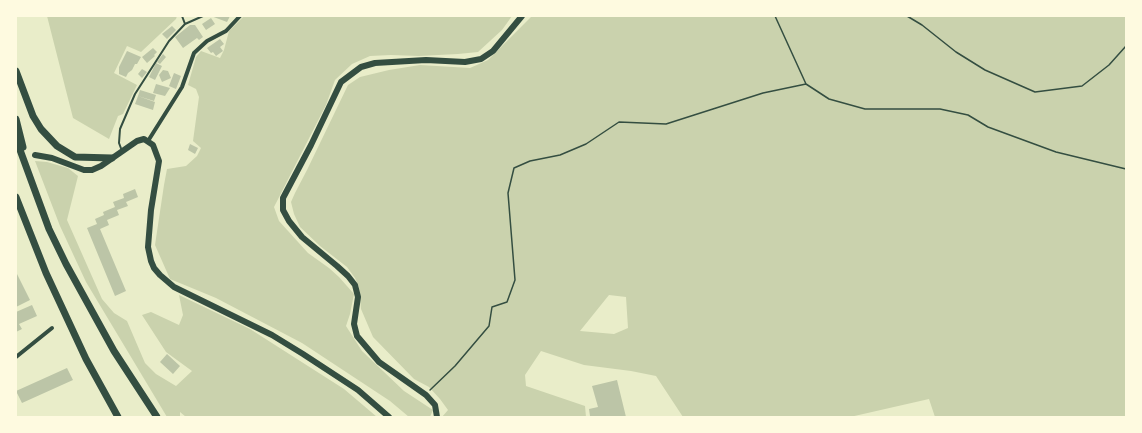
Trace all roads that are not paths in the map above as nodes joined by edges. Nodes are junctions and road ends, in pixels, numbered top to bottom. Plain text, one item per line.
1 (182, 16) edge
2 (203, 16) edge
3 (240, 16) edge
4 (522, 16) edge
5 (185, 24) junction
6 (16, 71) edge
7 (16, 119) edge
8 (16, 139) edge
9 (148, 141) junction
10 (122, 152) junction
11 (35, 155) dead end
12 (112, 158) junction
13 (27, 169) junction
14 (16, 197) edge
15 (16, 205) edge
16 (21, 211) junction
17 (52, 328) dead end
18 (16, 357) edge
19 (118, 417) edge
20 (157, 417) edge
21 (389, 417) edge
22 (437, 417) edge

1 - 5 lane
2 - 5 lane
3 - 9 street
4 - 22 main road
5 - 10 lane
6 - 12 highway
7 - 13 highway
8 - 13 highway
9 - 10 main road
9 - 21 main road
10 - 12 main road
11 - 12 main road
13 - 20 highway
14 - 16 highway
15 - 16 highway
16 - 19 highway
17 - 18 street

